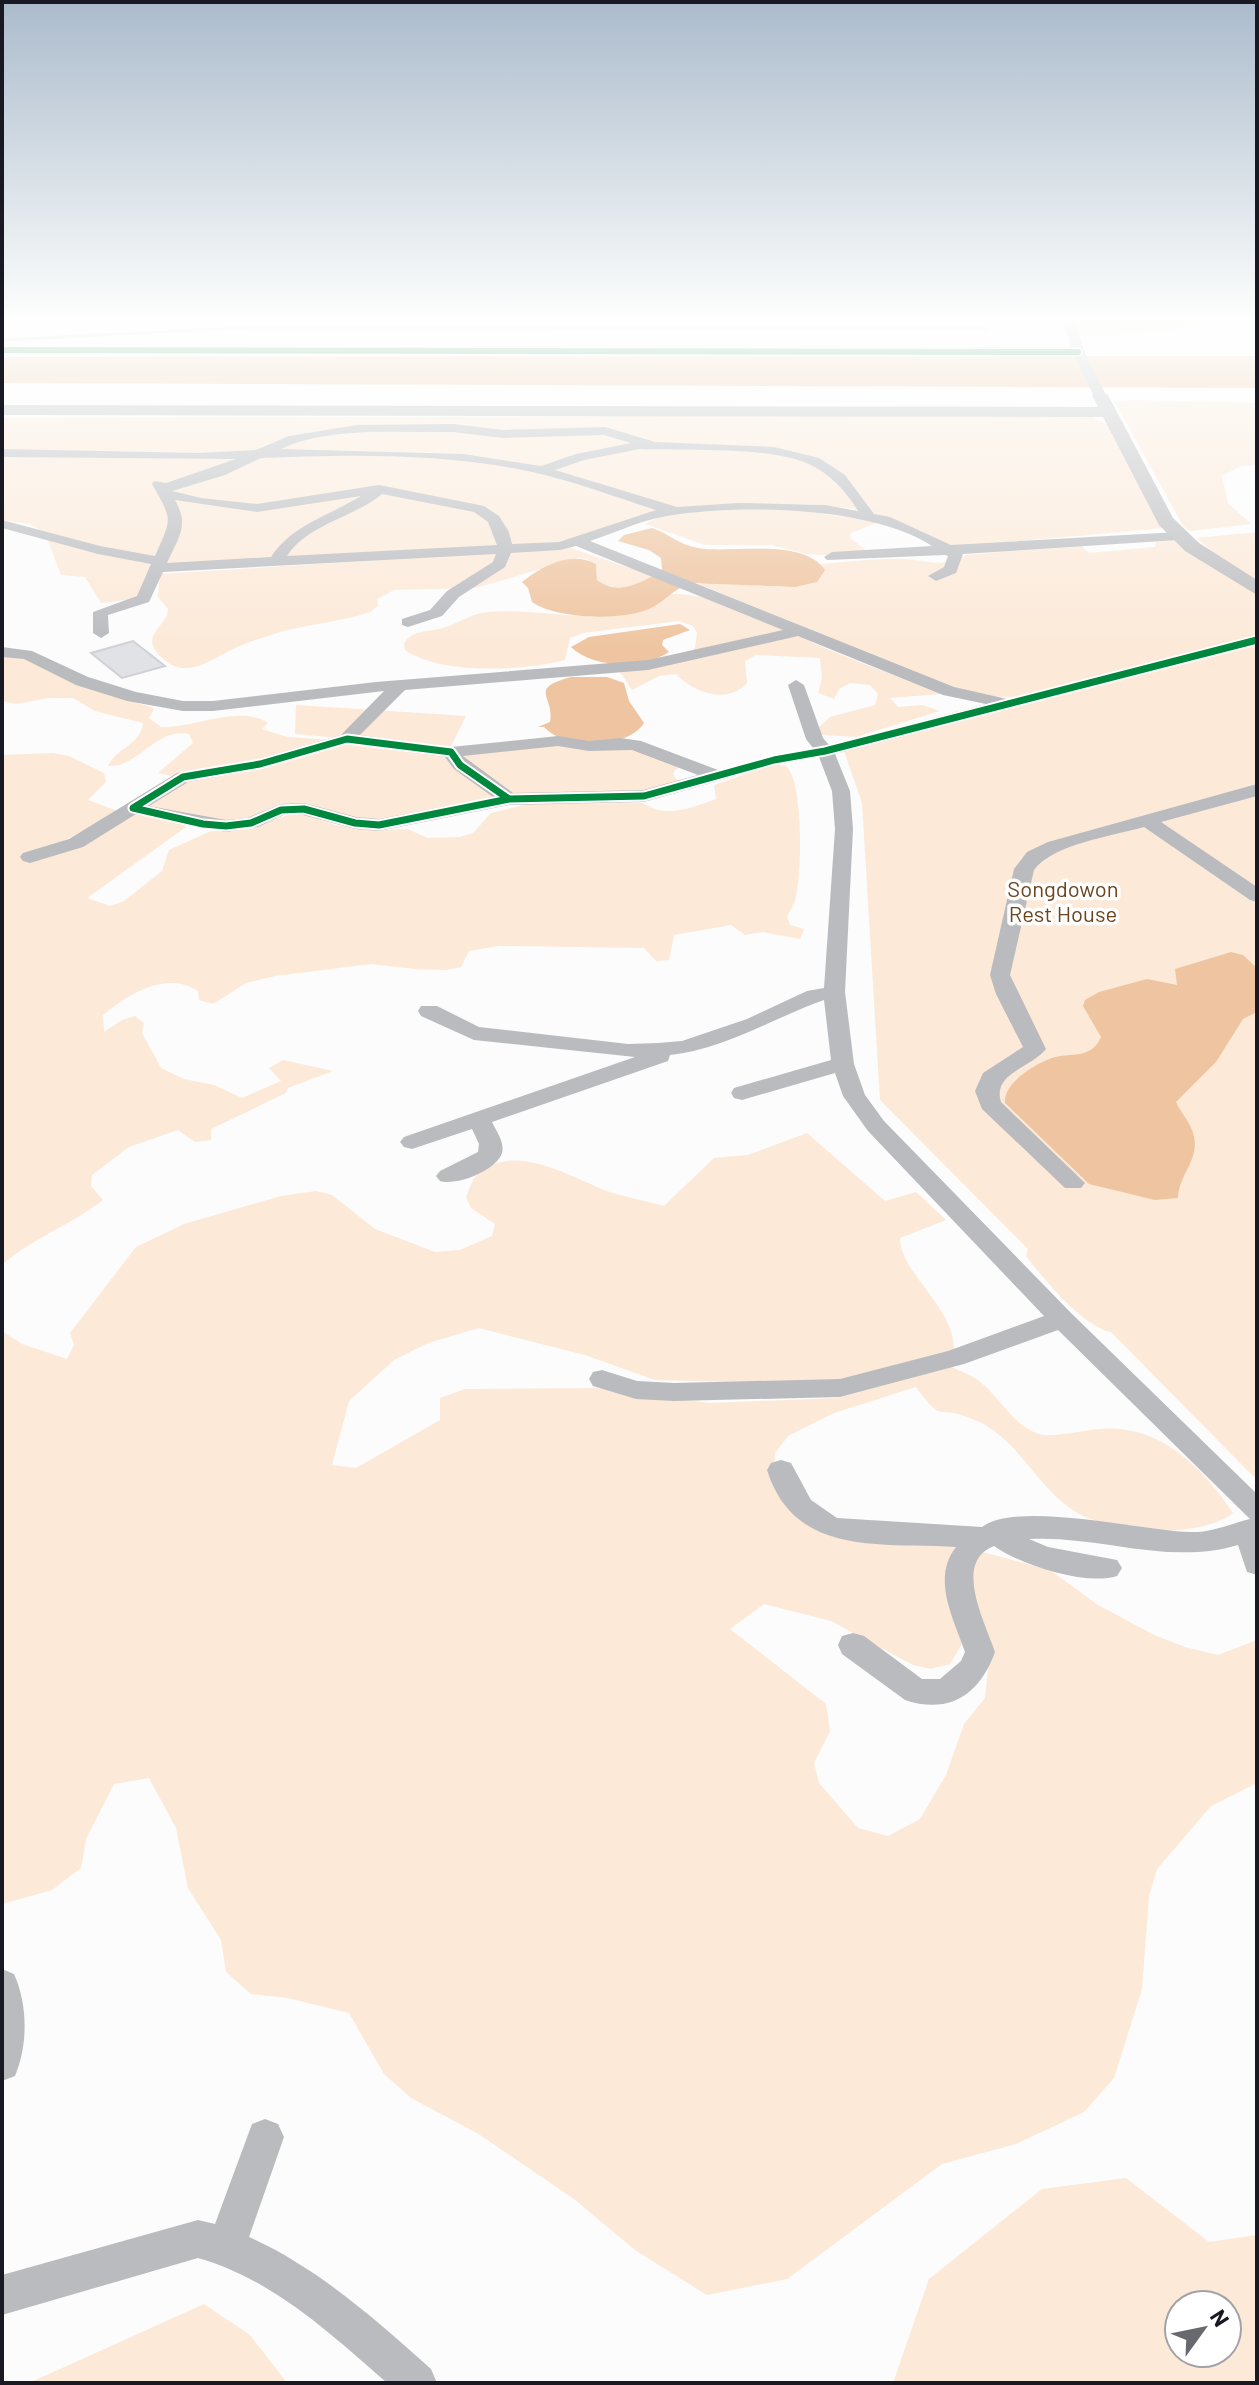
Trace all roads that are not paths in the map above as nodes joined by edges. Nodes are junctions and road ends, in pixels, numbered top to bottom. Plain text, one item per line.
1 (360, 426) edge
2 (406, 426) edge
3 (444, 426) edge
4 (1115, 426) edge
5 (652, 445) junction
6 (2, 453) edge
7 (255, 454) junction
8 (400, 454) junction
9 (108, 455) junction
10 (542, 470) junction
11 (379, 489) junction
12 (163, 491) junction
13 (675, 511) junction
14 (867, 516) junction
15 (2, 524) edge
16 (1178, 536) junction
17 (580, 542) junction
18 (505, 549) junction
19 (952, 550) junction
20 (276, 562) junction
21 (160, 564) junction
22 (936, 576) dead end
23 (1257, 589) edge
24 (408, 622) dead end
25 (799, 631) junction
26 (101, 633) dead end
27 (1257, 640) edge
28 (2, 652) edge
29 (796, 685) dead end
30 (399, 686) junction
31 (1008, 704) junction
32 (347, 739) junction
33 (825, 751) junction
34 (451, 752) junction
35 (717, 776) junction
36 (1257, 790) edge
37 (509, 799) junction
38 (133, 808) junction
39 (1152, 820) junction
40 (30, 857) dead end
41 (1257, 887) edge
42 (1257, 896) edge
43 (834, 992) junction
44 (429, 1011) dead end
45 (444, 1032) dead end
46 (474, 1033) junction
47 (685, 1047) junction
48 (843, 1064) junction
49 (742, 1093) dead end
50 (480, 1121) junction
51 (412, 1142) dead end
52 (448, 1176) dead end
53 (1073, 1183) dead end
54 (1062, 1319) junction
55 (602, 1379) dead end
56 (781, 1470) dead end
57 (1254, 1523) edge
58 (987, 1535) junction
59 (1257, 1564) edge
60 (1107, 1568) dead end
61 (853, 1645) dead end
62 (2, 1985) edge
63 (2, 2064) edge
64 (265, 2137) dead end
65 (227, 2244) junction
66 (2, 2295) edge
67 (417, 2383) edge

1 - 7 street
2 - 8 street
3 - 5 street
4 - 16 main road
5 - 10 street
5 - 14 street
6 - 9 street
7 - 8 street
7 - 9 street
7 - 12 street
8 - 10 street
9 - 12 street
10 - 13 street
11 - 12 street
11 - 18 street
11 - 20 street
12 - 21 street
13 - 14 street
13 - 17 street
14 - 19 street
15 - 21 street
16 - 19 street
16 - 23 main road
17 - 18 street
17 - 25 street
18 - 20 street
18 - 24 street
19 - 19 street
19 - 22 street
20 - 21 street
21 - 26 street
25 - 30 street
25 - 31 street
27 - 31 street
28 - 30 street
29 - 33 street
30 - 32 street
31 - 33 street
32 - 34 street
32 - 38 street
33 - 35 street
33 - 43 street
34 - 35 street
34 - 37 street
35 - 37 street
36 - 39 street
37 - 38 street
38 - 40 street
39 - 41 street
39 - 42 street
39 - 53 street
43 - 47 street
43 - 48 street
44 - 46 street
45 - 46 street
46 - 47 street
47 - 50 street
48 - 49 street
48 - 54 street
50 - 51 street
50 - 52 street
54 - 55 street
54 - 57 street
56 - 58 street
57 - 58 street
57 - 59 street
58 - 60 street
58 - 61 street
62 - 63 street
64 - 65 street
65 - 66 street
65 - 67 street

